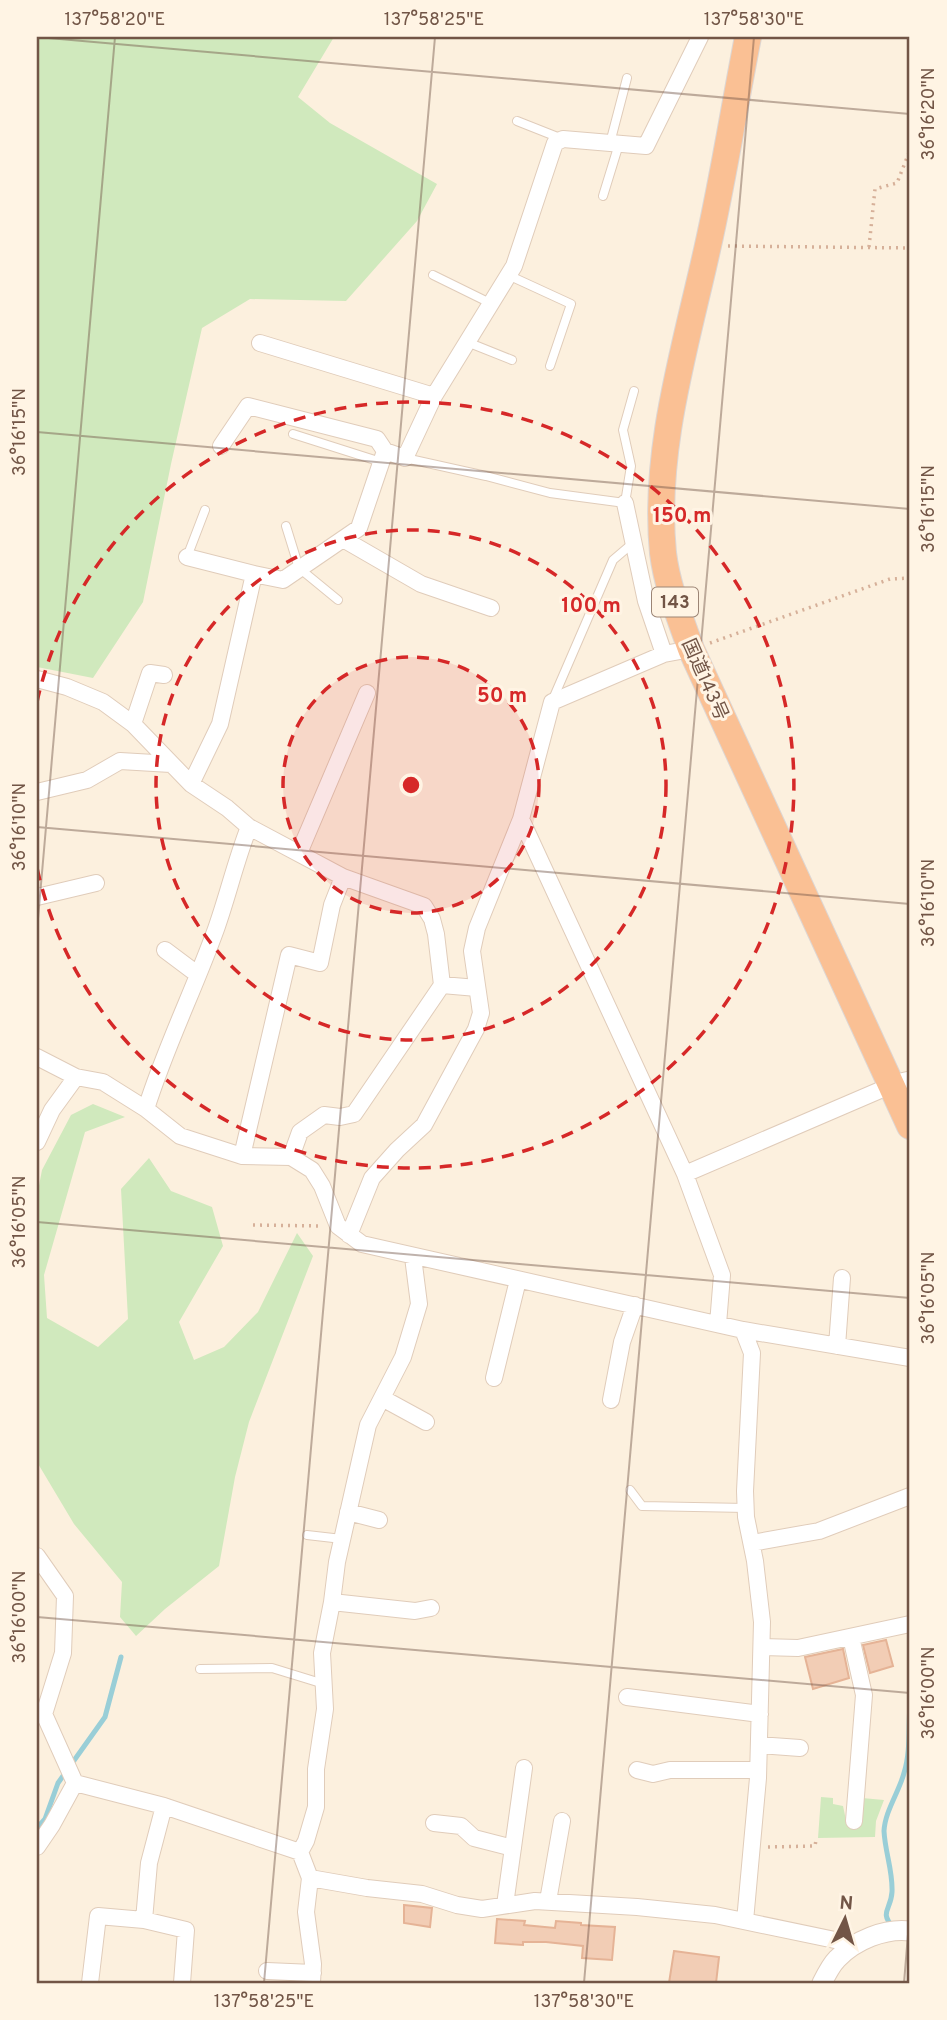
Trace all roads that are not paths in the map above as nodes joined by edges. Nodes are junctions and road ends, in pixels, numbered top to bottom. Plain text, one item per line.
1 (700, 37) edge
2 (748, 37) edge
3 (627, 78) dead end
4 (517, 121) dead end
5 (563, 139) junction
6 (615, 144) junction
7 (603, 196) dead end
8 (433, 275) dead end
9 (508, 275) junction
10 (491, 303) junction
11 (467, 342) junction
12 (260, 343) dead end
13 (512, 360) dead end
14 (550, 366) dead end
15 (634, 391) dead end
16 (434, 396) junction
17 (293, 434) dead end
18 (221, 446) dead end
19 (383, 457) junction
20 (405, 458) junction
21 (625, 503) junction
22 (205, 510) dead end
23 (286, 526) dead end
24 (343, 539) junction
25 (634, 542) junction
26 (187, 557) joint
27 (299, 569) junction
28 (254, 574) junction
29 (338, 600) dead end
30 (491, 608) dead end
31 (691, 649) junction
32 (664, 653) junction
33 (164, 676) dead end
34 (37, 679) edge
35 (367, 693) dead end
36 (552, 702) junction
37 (133, 724) junction
38 (171, 764) junction
39 (191, 785) junction
40 (37, 792) edge
41 (521, 819) junction
42 (249, 827) junction
43 (299, 853) junction
44 (343, 877) junction
45 (96, 883) dead end
46 (37, 897) edge
47 (165, 950) dead end
48 (197, 974) junction
49 (442, 985) junction
50 (478, 988) junction
51 (37, 1058) edge
52 (76, 1077) junction
53 (901, 1083) edge
54 (146, 1109) junction
55 (910, 1126) edge
56 (37, 1142) edge
57 (242, 1156) junction
58 (291, 1157) junction
59 (685, 1174) junction
60 (344, 1231) junction
61 (413, 1257) junction
62 (842, 1278) dead end
63 (519, 1280) junction
64 (635, 1306) junction
65 (718, 1324) junction
66 (743, 1330) junction
67 (837, 1346) junction
68 (910, 1358) edge
69 (495, 1378) dead end
70 (382, 1398) junction
71 (611, 1400) dead end
72 (426, 1422) dead end
73 (630, 1490) dead end
74 (910, 1496) edge
75 (746, 1508) junction
76 (348, 1512) junction
77 (379, 1520) dead end
78 (307, 1535) dead end
79 (342, 1539) junction
80 (752, 1543) junction
81 (37, 1556) edge
82 (332, 1602) junction
83 (431, 1608) dead end
84 (910, 1624) edge
85 (850, 1637) junction
86 (762, 1647) junction
87 (200, 1669) dead end
88 (324, 1684) junction
89 (627, 1697) dead end
90 (760, 1714) junction
91 (759, 1745) junction
92 (800, 1748) dead end
93 (524, 1768) dead end
94 (637, 1770) dead end
95 (758, 1770) junction
96 (75, 1783) junction
97 (164, 1806) junction
98 (562, 1821) dead end
99 (854, 1821) dead end
100 (434, 1823) dead end
101 (37, 1847) edge
102 (513, 1848) junction
103 (300, 1852) junction
104 (310, 1878) junction
105 (548, 1901) junction
106 (505, 1905) junction
107 (144, 1920) junction
108 (745, 1921) junction
109 (910, 1931) edge
110 (854, 1944) junction
111 (267, 1971) dead end
112 (312, 1978) edge
113 (90, 1983) edge
114 (183, 1983) edge
115 (822, 1983) edge

1 - 6 street
2 - 31 highway, 国道143号 / 143
3 - 6 lane
4 - 5 lane
5 - 6 street
5 - 9 street
6 - 7 lane
8 - 10 lane
9 - 10 street
9 - 14 lane
10 - 11 street
11 - 13 lane
11 - 16 street
12 - 16 street
15 - 21 lane
16 - 20 street
17 - 19 lane
18 - 19 street
19 - 20 street
19 - 24 street
20 - 21 lane
21 - 25 street
22 - 26 lane
23 - 27 lane
24 - 27 street
24 - 30 street
25 - 32 street
25 - 36 lane
26 - 28 street
27 - 28 street
27 - 29 lane
28 - 39 street
31 - 32 street
31 - 53 highway, 国道143号 / 143
32 - 36 street
33 - 37 street
34 - 37 street
35 - 43 street
36 - 41 street
37 - 38 street
38 - 39 street
38 - 40 street
39 - 42 street
41 - 50 street
41 - 59 street
42 - 43 street
42 - 48 street
43 - 44 street
44 - 49 street
44 - 57 street
45 - 46 street
47 - 48 street
48 - 54 street
49 - 50 street
49 - 58 street
50 - 60 street
51 - 52 street
52 - 54 street
52 - 56 street
53 - 55 highway, 国道143号 / 143
53 - 59 street
54 - 57 street
57 - 58 street
58 - 60 street
59 - 65 street
60 - 61 street
61 - 63 street
61 - 70 street
62 - 67 street
63 - 64 street
63 - 69 street
64 - 65 street
64 - 71 street
65 - 66 street
66 - 67 street
66 - 75 street
67 - 68 street
70 - 72 street
70 - 76 street
73 - 75 lane
74 - 80 street
75 - 80 street
76 - 77 street
76 - 79 street
78 - 79 lane
79 - 82 street
80 - 86 street
81 - 96 street
82 - 83 street
82 - 88 street
84 - 85 street
85 - 86 street
85 - 99 street
86 - 90 street
87 - 88 lane
88 - 103 street
89 - 90 street
90 - 91 street
91 - 92 street
91 - 95 street
93 - 102 street
94 - 95 street
95 - 108 street
96 - 97 street
96 - 101 street
97 - 103 street
97 - 107 street
98 - 105 street
100 - 102 street
102 - 106 street
103 - 104 street
104 - 106 street
104 - 112 street
105 - 106 street
105 - 108 street
107 - 113 street
107 - 114 street
108 - 110 street
109 - 110 street
110 - 115 street
111 - 112 street

